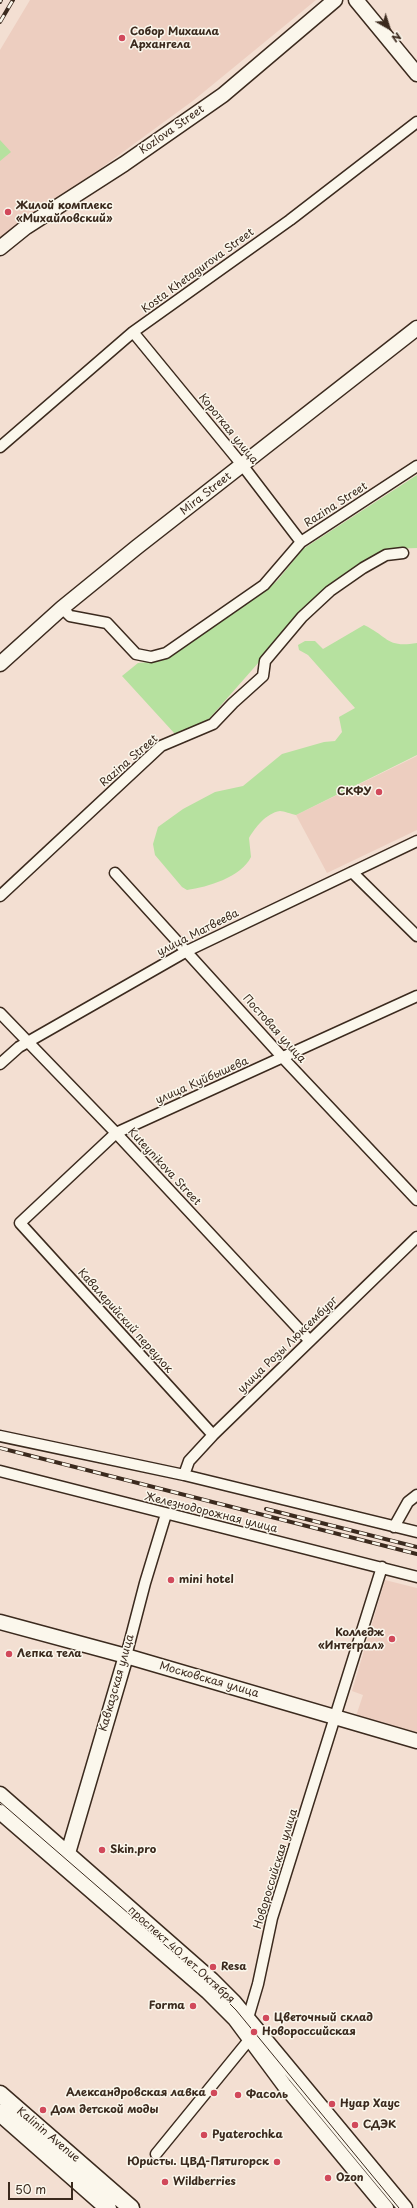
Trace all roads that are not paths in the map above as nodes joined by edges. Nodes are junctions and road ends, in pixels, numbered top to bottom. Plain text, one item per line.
1 (335, 0) edge
2 (356, 0) edge
3 (417, 74) edge
4 (417, 122) edge
5 (0, 248) edge
6 (417, 328) edge
7 (133, 332) junction
8 (0, 447) edge
9 (243, 466) junction
10 (417, 466) edge
11 (301, 542) junction
12 (403, 553) dead end
13 (62, 608) junction
14 (0, 664) edge
15 (417, 841) edge
16 (352, 872) junction
17 (115, 873) dead end
18 (0, 896) edge
19 (417, 936) edge
20 (187, 951) junction
21 (417, 996) edge
22 (0, 1013) edge
23 (28, 1042) junction
24 (283, 1058) junction
25 (0, 1064) edge
26 (116, 1133) junction
27 (417, 1200) edge
28 (20, 1222) joint
29 (417, 1237) edge
30 (309, 1340) junction
31 (213, 1435) junction
32 (0, 1436) edge
33 (0, 1471) edge
34 (184, 1475) junction
35 (417, 1495) edge
36 (166, 1514) junction
37 (394, 1527) junction
38 (417, 1532) edge
39 (382, 1567) junction
40 (417, 1577) edge
41 (0, 1622) edge
42 (126, 1656) junction
43 (336, 1717) junction
44 (417, 1741) edge
45 (0, 1794) edge
46 (0, 1812) edge
47 (68, 1853) junction
48 (248, 2018) junction
49 (249, 2040) junction
50 (0, 2094) edge
51 (0, 2113) edge
52 (156, 2154) dead end
53 (108, 2208) edge
54 (131, 2208) edge
55 (386, 2208) edge
56 (405, 2208) edge

1 - 5 street, Kozlova Street
2 - 3 street
4 - 7 street, Kosta Khetagurova Street
6 - 9 street, Mira Street
7 - 8 street, Kosta Khetagurova Street
7 - 9 street, Короткая улица
9 - 11 street, Короткая улица
9 - 13 street, Mira Street
10 - 11 street, Razina Street
11 - 13 street, Razina Street
12 - 18 street, Razina Street
13 - 14 street, Mira Street
15 - 16 street, улица Матвеева
16 - 19 street
16 - 20 street, улица Матвеева
17 - 20 street, Постовая улица
20 - 23 street, улица Матвеева
20 - 24 street, Постовая улица
21 - 24 street, улица Куйбышева
22 - 23 street, Kuteynikova Street
23 - 25 street, улица Матвеева
23 - 26 street, Kuteynikova Street
24 - 26 street, улица Куйбышева
24 - 27 street, Постовая улица
26 - 28 street, улица Куйбышева
26 - 30 street, Kuteynikova Street
28 - 31 street, Кавалерийский переулок
29 - 30 street, улица Розы Люксембург
30 - 31 street, улица Розы Люксембург
31 - 34 street, улица Розы Люксембург
32 - 34 street
33 - 36 street, Железнодорожная улица
34 - 37 street
35 - 37 street
36 - 39 street, Железнодорожная улица
36 - 42 street, Кавказская улица
37 - 38 street
39 - 40 street, Железнодорожная улица
39 - 43 street, Новороссийская улица
41 - 42 street, Московская улица
42 - 43 street, Московская улица
42 - 47 street, Кавказская улица
43 - 44 street, Московская улица
43 - 48 street, Новороссийская улица
45 - 47 street, проспект 40 лет Октября
46 - 49 street, проспект 40 лет Октября
47 - 48 street, проспект 40 лет Октября
48 - 49 street, Новороссийская улица
48 - 56 street, проспект 40 лет Октября
49 - 52 street
49 - 55 street, проспект 40 лет Октября
50 - 54 main road, Kalinin Avenue
51 - 53 main road, Kalinin Avenue

